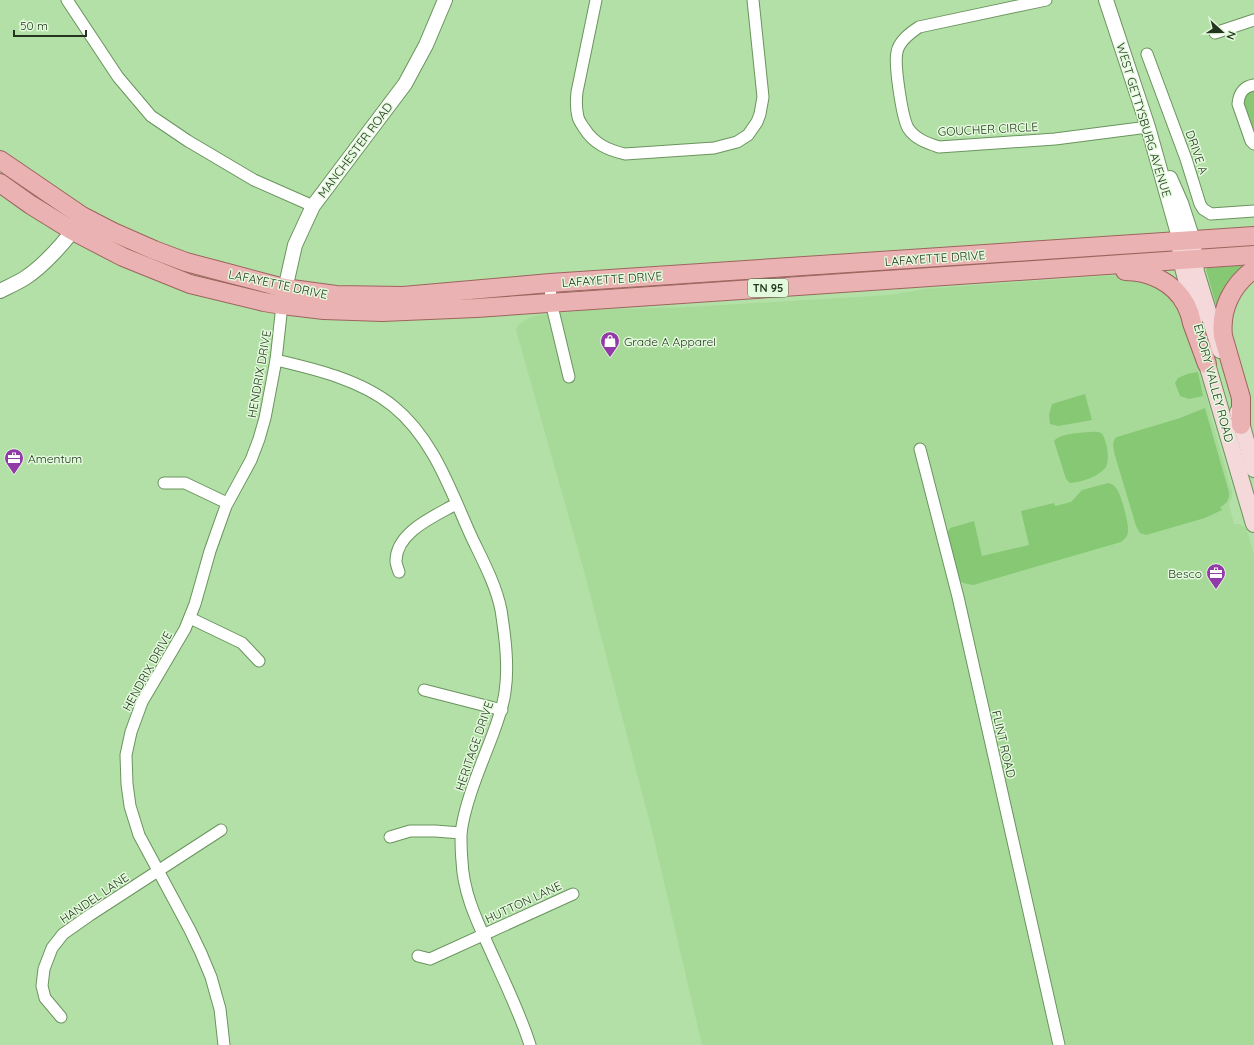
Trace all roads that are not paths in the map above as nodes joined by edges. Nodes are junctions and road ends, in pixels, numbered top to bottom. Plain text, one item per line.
1 (67, 0) edge
2 (446, 0) edge
3 (596, 0) edge
4 (753, 0) edge
5 (1046, 0) edge
6 (1106, 0) edge
7 (1254, 20) edge
8 (1215, 34) dead end
9 (1147, 54) dead end
10 (1254, 85) edge
11 (1148, 127) junction
12 (1254, 144) edge
13 (0, 160) edge
14 (0, 183) edge
15 (313, 206) junction
16 (1254, 211) edge
17 (78, 223) junction
18 (1254, 236) edge
19 (1186, 240) junction
20 (1254, 255) edge
21 (1188, 259) junction
22 (1254, 269) edge
23 (939, 276) junction
24 (550, 283) junction
25 (284, 288) junction
26 (0, 291) edge
27 (551, 302) junction
28 (282, 306) junction
29 (276, 360) junction
30 (1206, 364) junction
31 (569, 377) dead end
32 (1241, 425) junction
33 (920, 449) dead end
34 (1254, 469) edge
35 (164, 483) dead end
36 (227, 503) junction
37 (456, 504) junction
38 (1254, 524) edge
39 (399, 572) dead end
40 (190, 618) junction
41 (259, 661) dead end
42 (424, 690) dead end
43 (502, 710) junction
44 (222, 830) dead end
45 (461, 833) junction
46 (390, 837) dead end
47 (158, 870) junction
48 (573, 894) dead end
49 (483, 935) junction
50 (418, 956) dead end
51 (61, 1017) dead end
52 (224, 1045) edge
53 (530, 1045) edge
54 (1059, 1045) edge

1 - 15 street
2 - 15 street, MANCHESTER ROAD
3 - 4 street
5 - 11 street, GOUCHER CIRCLE
6 - 11 street, WEST GETTYSBURG AVENUE
7 - 8 street
9 - 16 street, DRIVE A
10 - 12 street
11 - 19 street, WEST GETTYSBURG AVENUE
13 - 17 main road, LAFAYETTE DRIVE
14 - 17 main road, LAFAYETTE DRIVE
15 - 25 street, MANCHESTER ROAD
17 - 25 main road, LAFAYETTE DRIVE
17 - 26 street
17 - 28 main road, LAFAYETTE DRIVE
18 - 19 main road, LAFAYETTE DRIVE / TN 95
19 - 21 main road, EMORY VALLEY ROAD
19 - 24 main road, LAFAYETTE DRIVE / TN 95
20 - 21 main road, LAFAYETTE DRIVE / TN 95
21 - 23 main road, LAFAYETTE DRIVE / TN 95
21 - 30 main road, EMORY VALLEY ROAD
21 - 32 main road, EMORY VALLEY ROAD
22 - 32 main road
23 - 27 main road, LAFAYETTE DRIVE / TN 95
23 - 30 main road
24 - 25 main road, LAFAYETTE DRIVE / TN 95
24 - 27 street
25 - 28 street, MANCHESTER ROAD
27 - 28 main road, LAFAYETTE DRIVE / TN 95
27 - 31 street
28 - 29 street, HENDRIX DRIVE
29 - 36 street, HENDRIX DRIVE
29 - 37 street, HERITAGE DRIVE
30 - 38 main road, EMORY VALLEY ROAD
32 - 34 main road, EMORY VALLEY ROAD
33 - 54 street, FLINT ROAD
35 - 36 street
36 - 40 street, HENDRIX DRIVE
37 - 39 street
37 - 43 street, HERITAGE DRIVE
40 - 41 street
40 - 47 street, HENDRIX DRIVE
42 - 43 street
43 - 45 street, HERITAGE DRIVE
44 - 47 street, HANDEL LANE
45 - 46 street
45 - 49 street, HERITAGE DRIVE
47 - 51 street, HANDEL LANE
47 - 52 street, HENDRIX DRIVE
48 - 49 street, HUTTON LANE
49 - 50 street, HUTTON LANE
49 - 53 street, HERITAGE DRIVE

